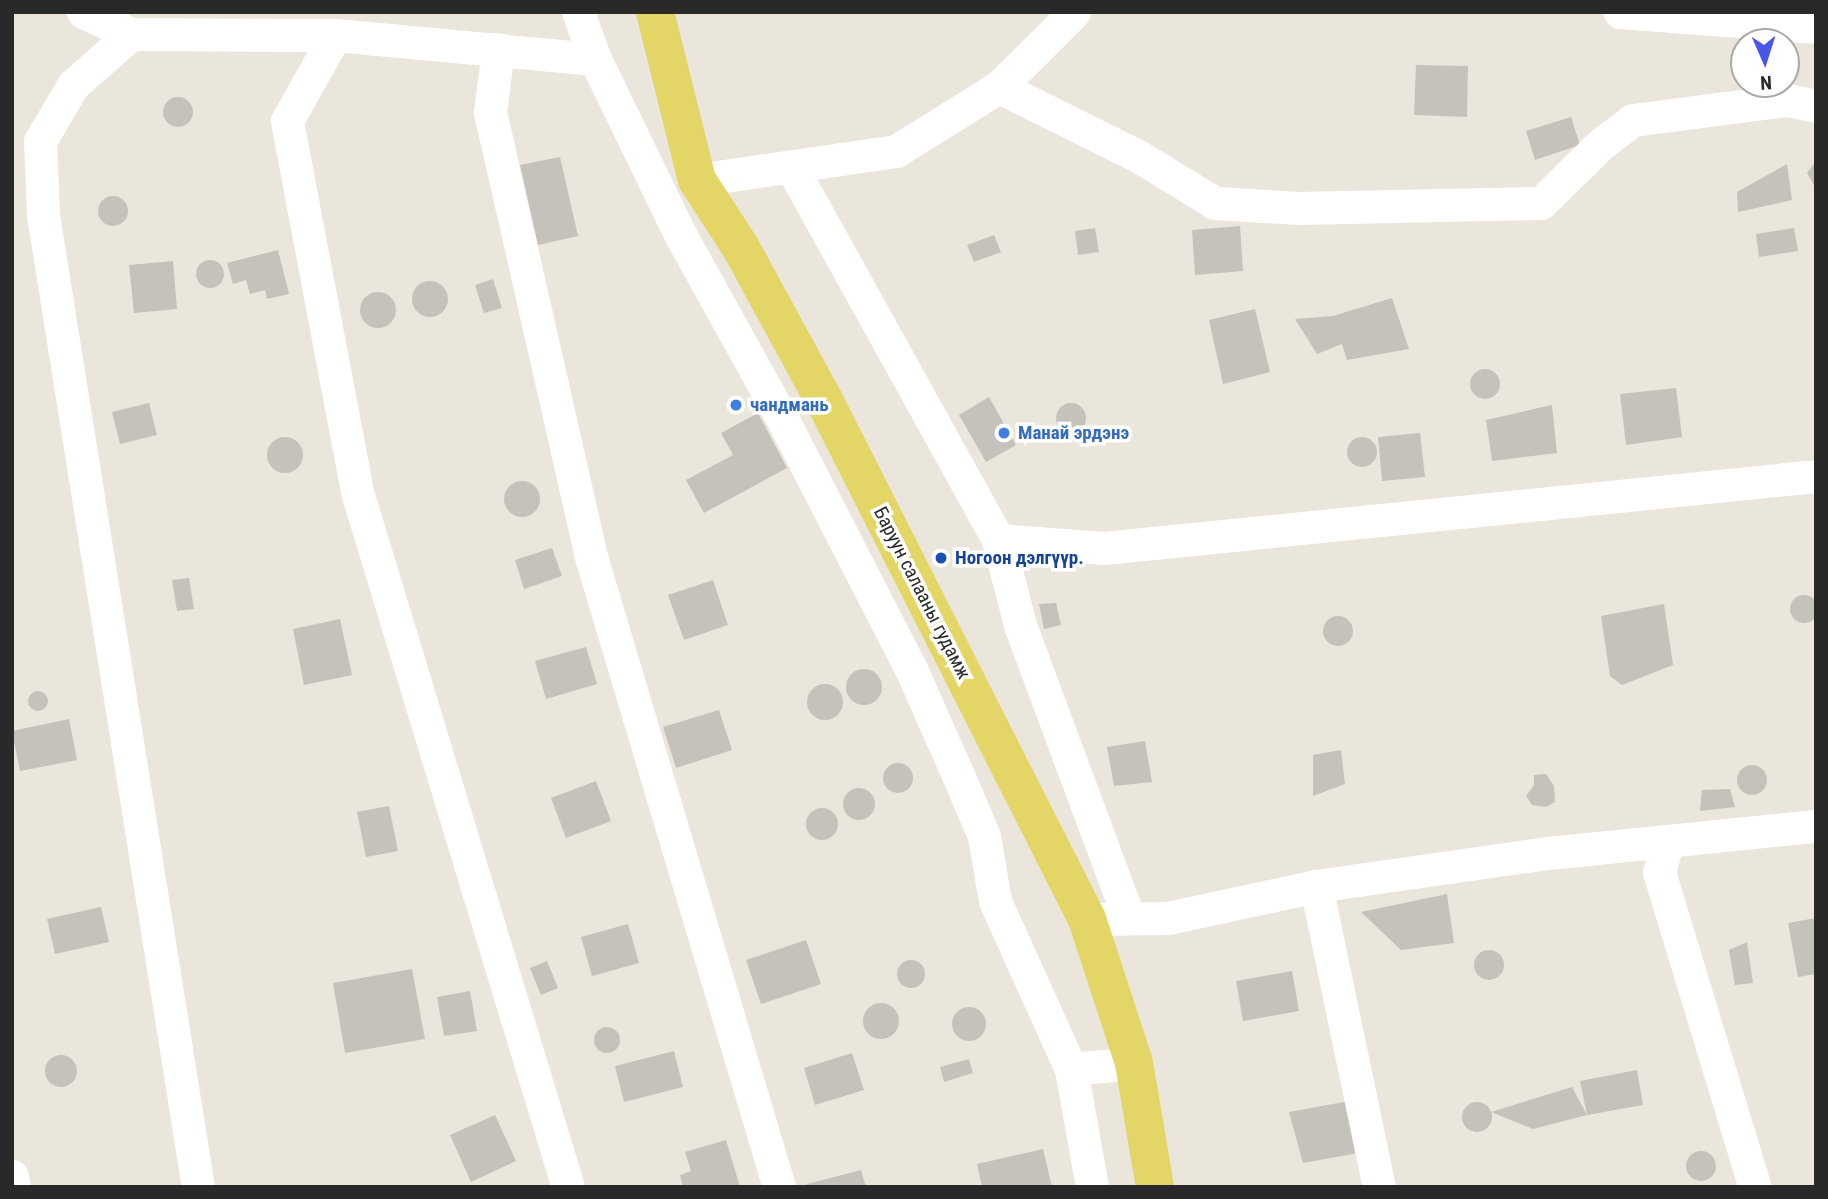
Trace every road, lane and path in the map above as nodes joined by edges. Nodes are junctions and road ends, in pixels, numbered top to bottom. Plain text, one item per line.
1 (83, 12) edge
2 (578, 12) edge
3 (655, 12) edge
4 (1074, 12) edge
5 (1620, 12) edge
6 (422, 27) edge
7 (1816, 27) edge
8 (131, 34) junction
9 (335, 35) junction
10 (498, 49) junction
11 (595, 59) junction
12 (999, 87) junction
13 (1816, 106) edge
14 (791, 166) junction
15 (697, 180) junction
16 (825, 402) junction
17 (784, 422) junction
18 (1816, 476) edge
19 (998, 540) junction
20 (1816, 827) edge
21 (1667, 843) junction
22 (1316, 886) junction
23 (1129, 918) junction
24 (1087, 919) junction
25 (1134, 1063) junction
26 (1071, 1069) junction
27 (12, 1176) edge
28 (14, 1187) edge
29 (198, 1187) edge
30 (568, 1187) edge
31 (779, 1187) edge
32 (1092, 1187) edge
33 (1155, 1187) edge
34 (1379, 1187) edge
35 (1755, 1187) edge

1 - 8 street
2 - 11 street
3 - 15 main road, Баруун салааны гудамж
4 - 12 street
5 - 7 street
6 - 9 street
6 - 10 street
8 - 9 street
8 - 29 street
9 - 30 street
10 - 11 street
10 - 31 street
11 - 17 street
12 - 13 street
12 - 14 street
14 - 15 street
14 - 19 street
15 - 16 main road, Баруун салааны гудамж
16 - 17 street
16 - 24 main road, Баруун салааны гудамж
17 - 26 street
18 - 19 street
19 - 23 street
20 - 21 street
21 - 22 street
21 - 35 street
22 - 23 street
22 - 34 street
23 - 24 street
24 - 25 main road, Баруун салааны гудамж
25 - 26 street
25 - 33 main road, Баруун салааны гудамж
26 - 32 street
27 - 28 street

